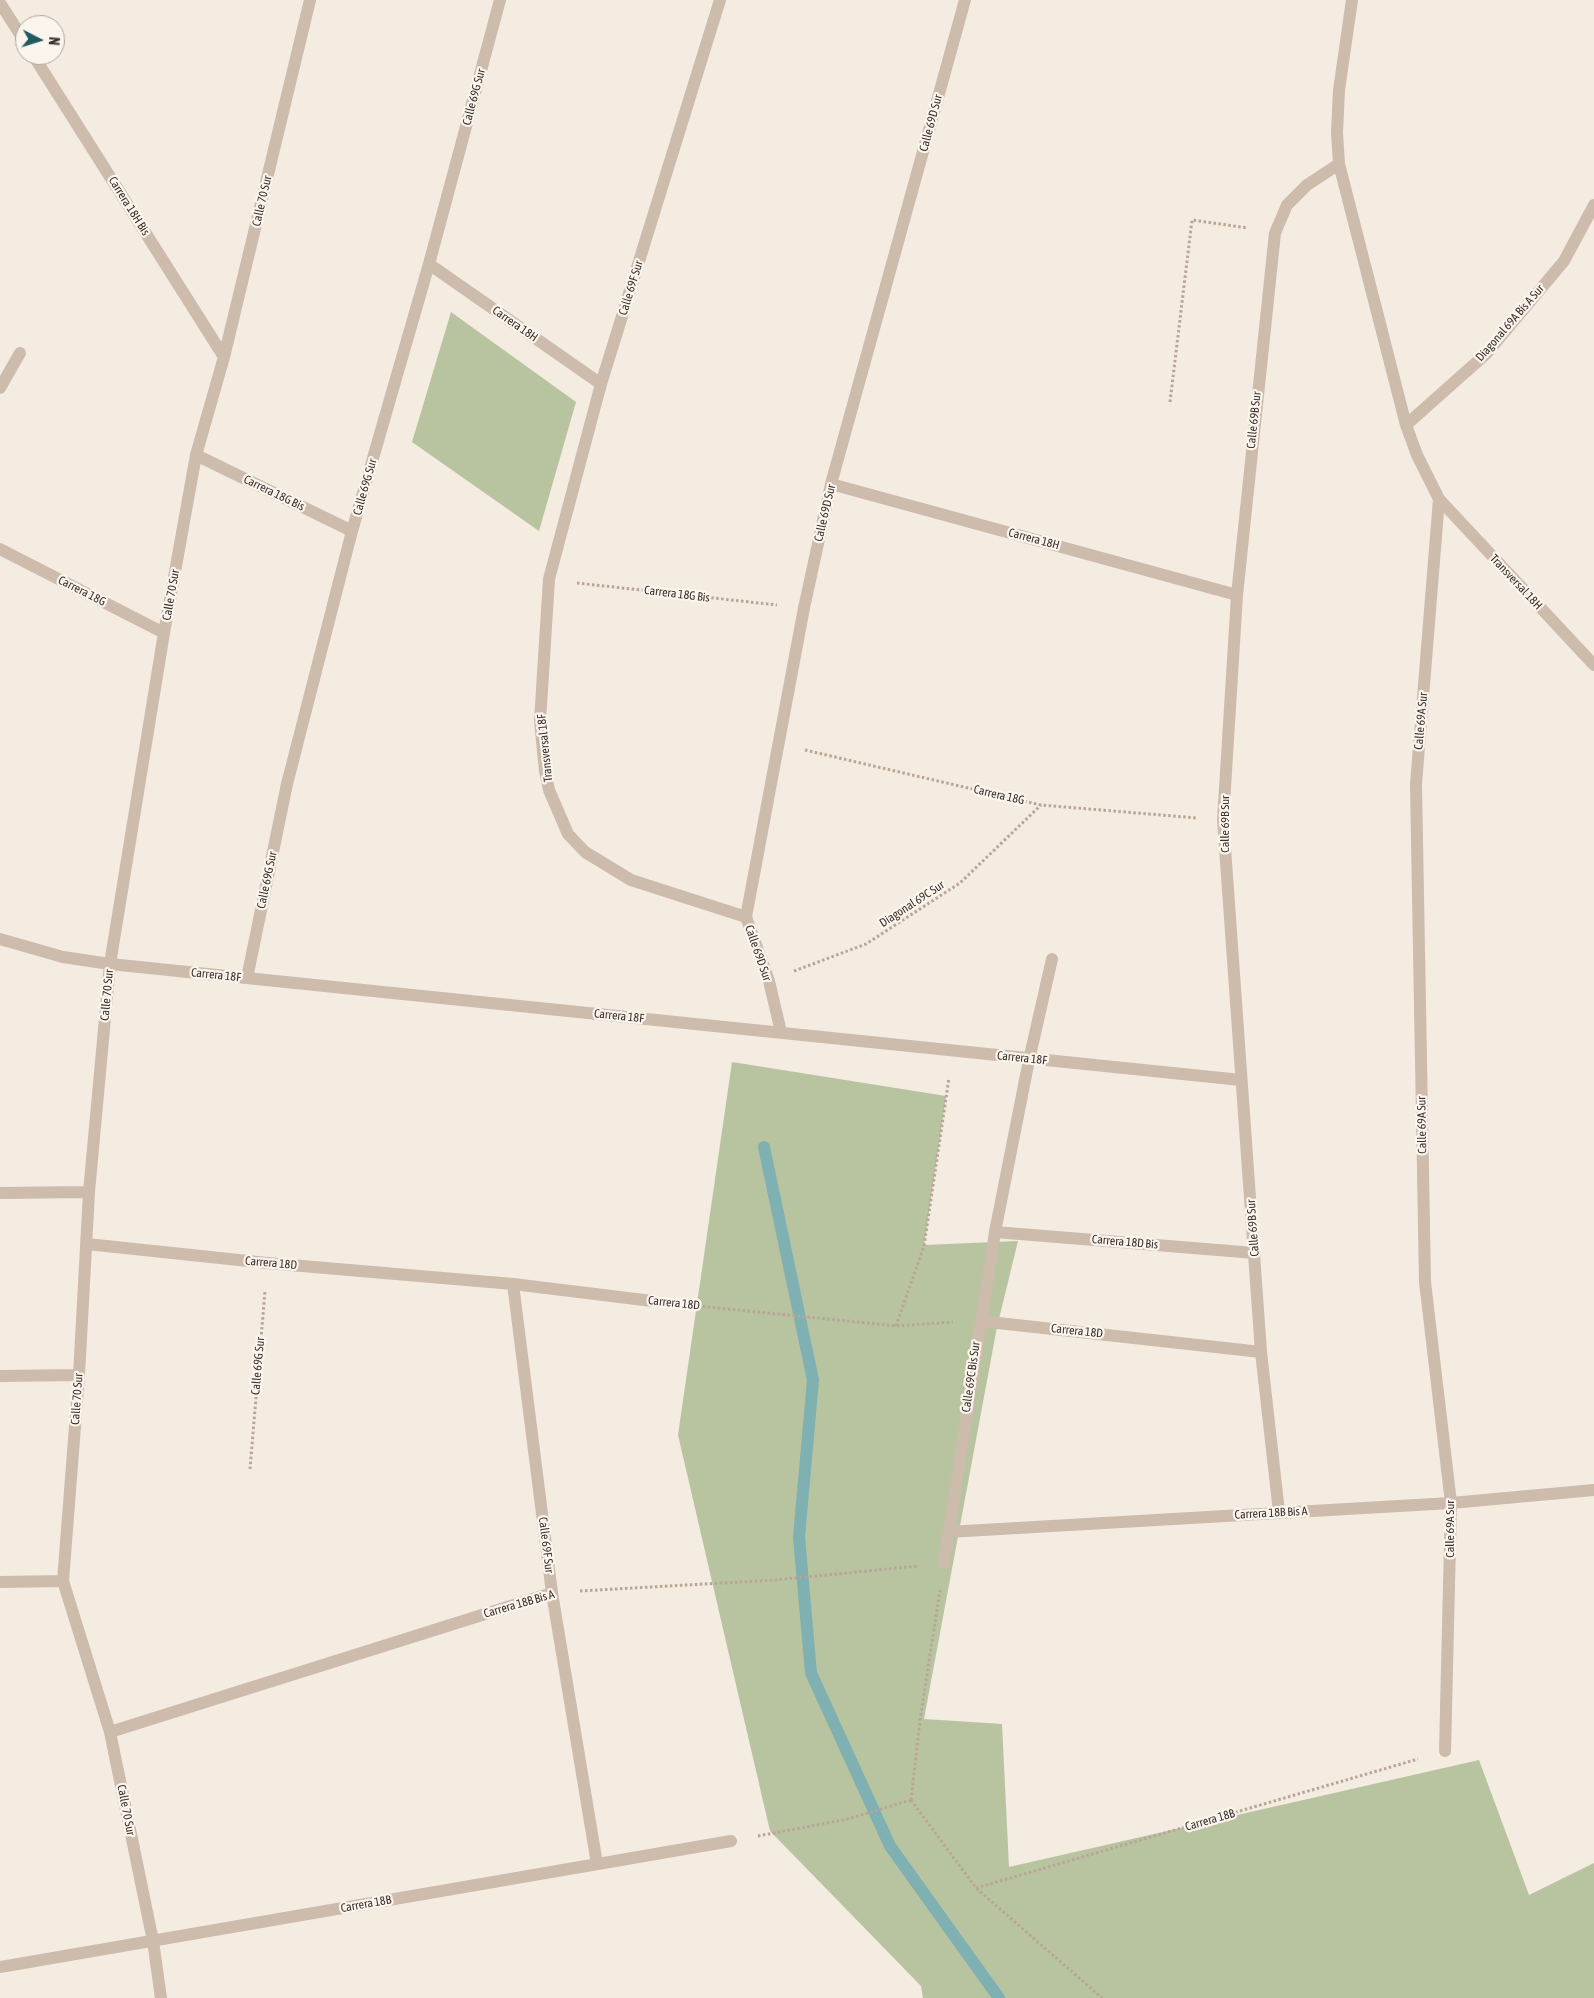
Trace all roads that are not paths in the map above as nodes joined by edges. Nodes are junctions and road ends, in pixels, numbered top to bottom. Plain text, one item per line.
1 (310, 0) edge
2 (500, 0) edge
3 (720, 0) edge
4 (965, 0) edge
5 (1352, 0) edge
6 (0, 3) edge
7 (15, 26) edge
8 (39, 65) edge
9 (1339, 164) junction
10 (1594, 205) edge
11 (429, 264) junction
12 (20, 353) dead end
13 (224, 357) junction
14 (601, 384) junction
15 (0, 388) edge
16 (1406, 425) junction
17 (196, 455) junction
18 (831, 484) junction
19 (1439, 499) junction
20 (352, 531) junction
21 (0, 549) edge
22 (549, 579) joint
23 (1237, 595) junction
24 (164, 633) junction
25 (1594, 665) edge
26 (746, 917) junction
27 (0, 939) edge
28 (1052, 958) dead end
29 (110, 964) junction
30 (247, 978) junction
31 (781, 1032) junction
32 (1029, 1060) junction
33 (1241, 1080) junction
34 (90, 1192) junction
35 (0, 1193) edge
36 (995, 1232) junction
37 (87, 1244) junction
38 (1255, 1253) junction
39 (513, 1284) junction
40 (652, 1301) road end
41 (980, 1321) junction
42 (1261, 1352) junction
43 (79, 1375) junction
44 (0, 1376) edge
45 (1594, 1490) edge
46 (1451, 1503) junction
47 (1278, 1512) junction
48 (948, 1532) junction
49 (944, 1563) road end
50 (63, 1581) junction
51 (0, 1582) edge
52 (552, 1593) junction
53 (110, 1732) junction
54 (1445, 1751) road end
55 (731, 1841) road end
56 (597, 1864) junction
57 (153, 1941) junction
58 (0, 1967) edge
59 (161, 1998) edge

1 - 13 street, Calle 70 Sur
2 - 11 street, Calle 69G Sur
3 - 14 street, Calle 69F Sur
4 - 18 street, Calle 69D Sur
5 - 9 street
6 - 7 street
8 - 13 street, Carrera 18H Bis
9 - 16 street
9 - 23 street, Calle 69B Sur
10 - 16 street, Diagonal 69A Bis A Sur
11 - 14 street, Carrera 18H
11 - 20 street, Calle 69G Sur
12 - 15 street
13 - 17 street, Calle 70 Sur
14 - 22 street, Calle 69F Sur
16 - 19 street
17 - 20 street, Carrera 18G Bis
17 - 24 street, Calle 70 Sur
18 - 23 street, Carrera 18H
18 - 26 street, Calle 69D Sur
19 - 25 street, Transversal 18H
19 - 46 street, Calle 69A Sur
20 - 30 street, Calle 69G Sur
21 - 24 street, Carrera 18G
22 - 26 street, Transversal 18F
23 - 33 street, Calle 69B Sur
24 - 29 street, Calle 70 Sur
26 - 31 street, Calle 69D Sur
27 - 29 street, Carrera 18F
28 - 32 street, Calle 69C Bis Sur
29 - 30 street, Carrera 18F
29 - 34 street, Calle 70 Sur
30 - 31 street, Carrera 18F
31 - 32 street, Carrera 18F
32 - 33 street, Carrera 18F
32 - 36 street, Calle 69C Bis Sur
33 - 38 street, Calle 69B Sur
34 - 35 street
34 - 37 street, Calle 70 Sur
36 - 38 street, Carrera 18D Bis
36 - 41 street, Calle 69C Bis Sur
37 - 39 street, Carrera 18D
37 - 43 street, Calle 70 Sur
38 - 42 street, Calle 69B Sur
39 - 40 street, Carrera 18D
39 - 52 street, Calle 69F Sur
41 - 42 street, Carrera 18D
41 - 48 street, Calle 69C Bis Sur
42 - 47 street, Calle 69B Sur
43 - 44 street
43 - 50 street, Calle 70 Sur
45 - 46 street, Carrera 18B Bis A
46 - 47 street, Carrera 18B Bis A
46 - 54 street, Calle 69A Sur
47 - 48 street, Carrera 18B Bis A
48 - 49 street, Calle 69C Bis Sur
50 - 51 street
50 - 53 street, Calle 70 Sur
52 - 53 street, Carrera 18B Bis A
52 - 56 street, Calle 69F Sur
53 - 57 street, Calle 70 Sur
55 - 56 street, Carrera 18B
56 - 57 street, Carrera 18B
57 - 58 street, Carrera 18B
57 - 59 street, Calle 70 Sur

